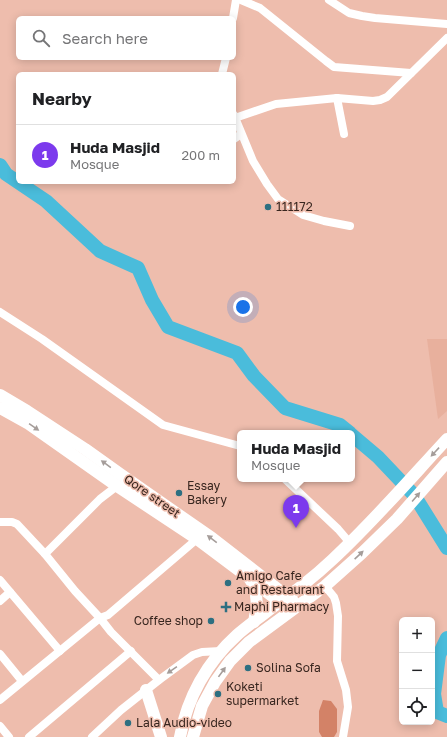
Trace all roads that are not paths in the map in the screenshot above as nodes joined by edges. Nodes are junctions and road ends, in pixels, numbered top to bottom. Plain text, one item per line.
1 (236, 0) edge
2 (241, 0) edge
3 (329, 0) edge
4 (233, 16) edge
5 (447, 24) edge
6 (447, 38) edge
7 (226, 60) edge
8 (222, 72) edge
9 (411, 73) junction
10 (337, 98) junction
11 (236, 117) edge
12 (344, 134) dead end
13 (237, 136) edge
14 (350, 226) dead end
15 (0, 312) edge
16 (1, 400) edge
17 (447, 439) edge
18 (237, 445) edge
19 (447, 462) edge
20 (288, 482) edge
21 (117, 486) junction
22 (2, 523) edge
23 (197, 539) junction
24 (350, 543) junction
25 (45, 554) junction
26 (249, 578) junction
27 (0, 580) edge
28 (265, 580) junction
29 (302, 585) junction
30 (325, 586) junction
31 (10, 592) junction
32 (283, 600) junction
33 (0, 601) edge
34 (294, 608) junction
35 (100, 618) junction
36 (254, 622) junction
37 (60, 651) junction
38 (131, 651) junction
39 (221, 651) junction
40 (0, 654) edge
41 (159, 680) junction
42 (22, 682) junction
43 (146, 690) junction
44 (0, 700) edge
45 (0, 726) edge
46 (9, 737) edge
47 (29, 737) edge
48 (92, 737) edge
49 (160, 737) edge
50 (180, 737) edge
51 (193, 737) edge
52 (343, 737) edge

1 - 4 street
2 - 9 street
3 - 5 street
6 - 9 street
7 - 8 street
9 - 10 street
10 - 11 street
10 - 12 street
13 - 14 street
15 - 18 street
16 -> 21 main road, Qore street
28 -> 16 main road, Qore street
17 -> 24 main road
30 -> 19 main road
20 - 24 street
21 - 23 main road, Qore street
21 - 25 street
22 - 25 street
23 - 26 main road, Qore street
23 - 35 street
24 - 29 main road
25 - 35 street
26 - 32 main road, Qore street
26 - 36 main road
27 - 31 street
28 - 29 main road
28 - 32 main road, Qore street
29 - 32 main road
30 - 34 main road
30 - 52 street
31 - 33 street
31 - 37 street
32 - 34 main road, Qore street
32 - 36 main road
51 -> 34 main road
35 - 37 street
35 - 38 street
36 - 39 main road
37 - 42 street
38 - 41 street
38 - 47 street
39 -> 41 street
39 - 50 main road
40 - 42 street
41 - 43 street
42 - 44 street
43 - 48 street
43 - 49 main road
45 - 46 street

